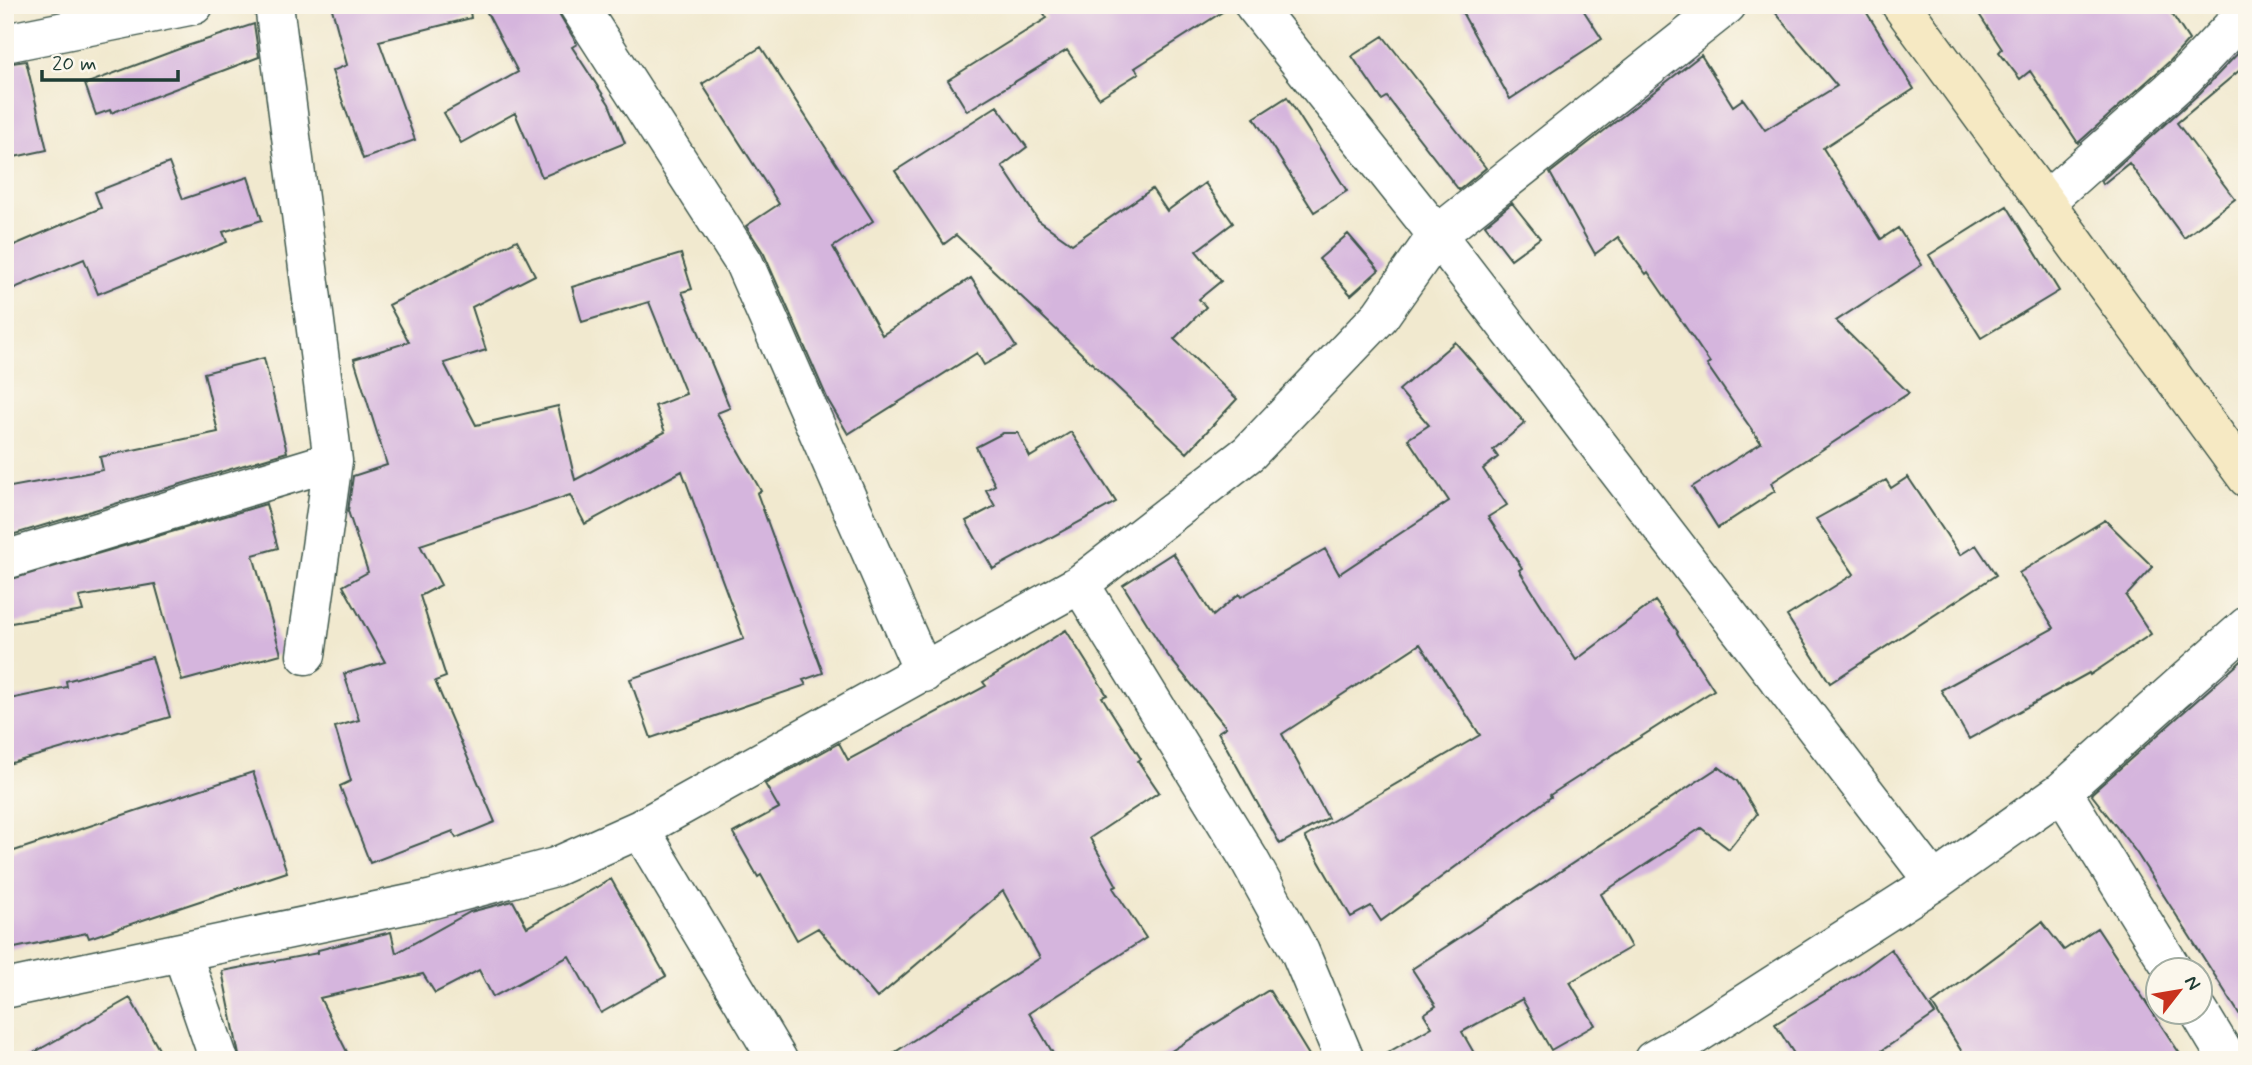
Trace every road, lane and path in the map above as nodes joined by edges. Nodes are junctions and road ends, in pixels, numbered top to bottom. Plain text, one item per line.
1 (194, 5) edge
2 (274, 5) edge
3 (578, 5) edge
4 (1254, 5) edge
5 (1727, 5) edge
6 (1901, 5) edge
7 (2247, 11) edge
8 (5, 43) edge
9 (2045, 202) junction
10 (1437, 235) junction
11 (333, 461) junction
12 (2247, 478) edge
13 (5, 560) edge
14 (1080, 584) junction
15 (2247, 626) edge
16 (306, 654) dead end
17 (924, 673) junction
18 (2062, 791) junction
19 (640, 829) junction
20 (1934, 881) junction
21 (181, 953) junction
22 (2164, 956) edge
23 (5, 989) edge
24 (2207, 1026) edge
25 (1676, 1054) edge
26 (219, 1060) edge
27 (778, 1060) edge
28 (1345, 1060) edge
29 (2228, 1060) edge

1 - 8 street
2 - 11 street
3 - 17 street
4 - 10 street
5 - 10 street
6 - 9 street
7 - 9 street
9 - 12 street
10 - 14 street
10 - 20 street
11 - 13 street
11 - 16 street
14 - 17 street
14 - 28 street
15 - 18 street
17 - 19 street
18 - 20 street
18 - 22 street
19 - 21 street
19 - 27 street
20 - 25 street
21 - 23 street
21 - 26 street
24 - 29 street

